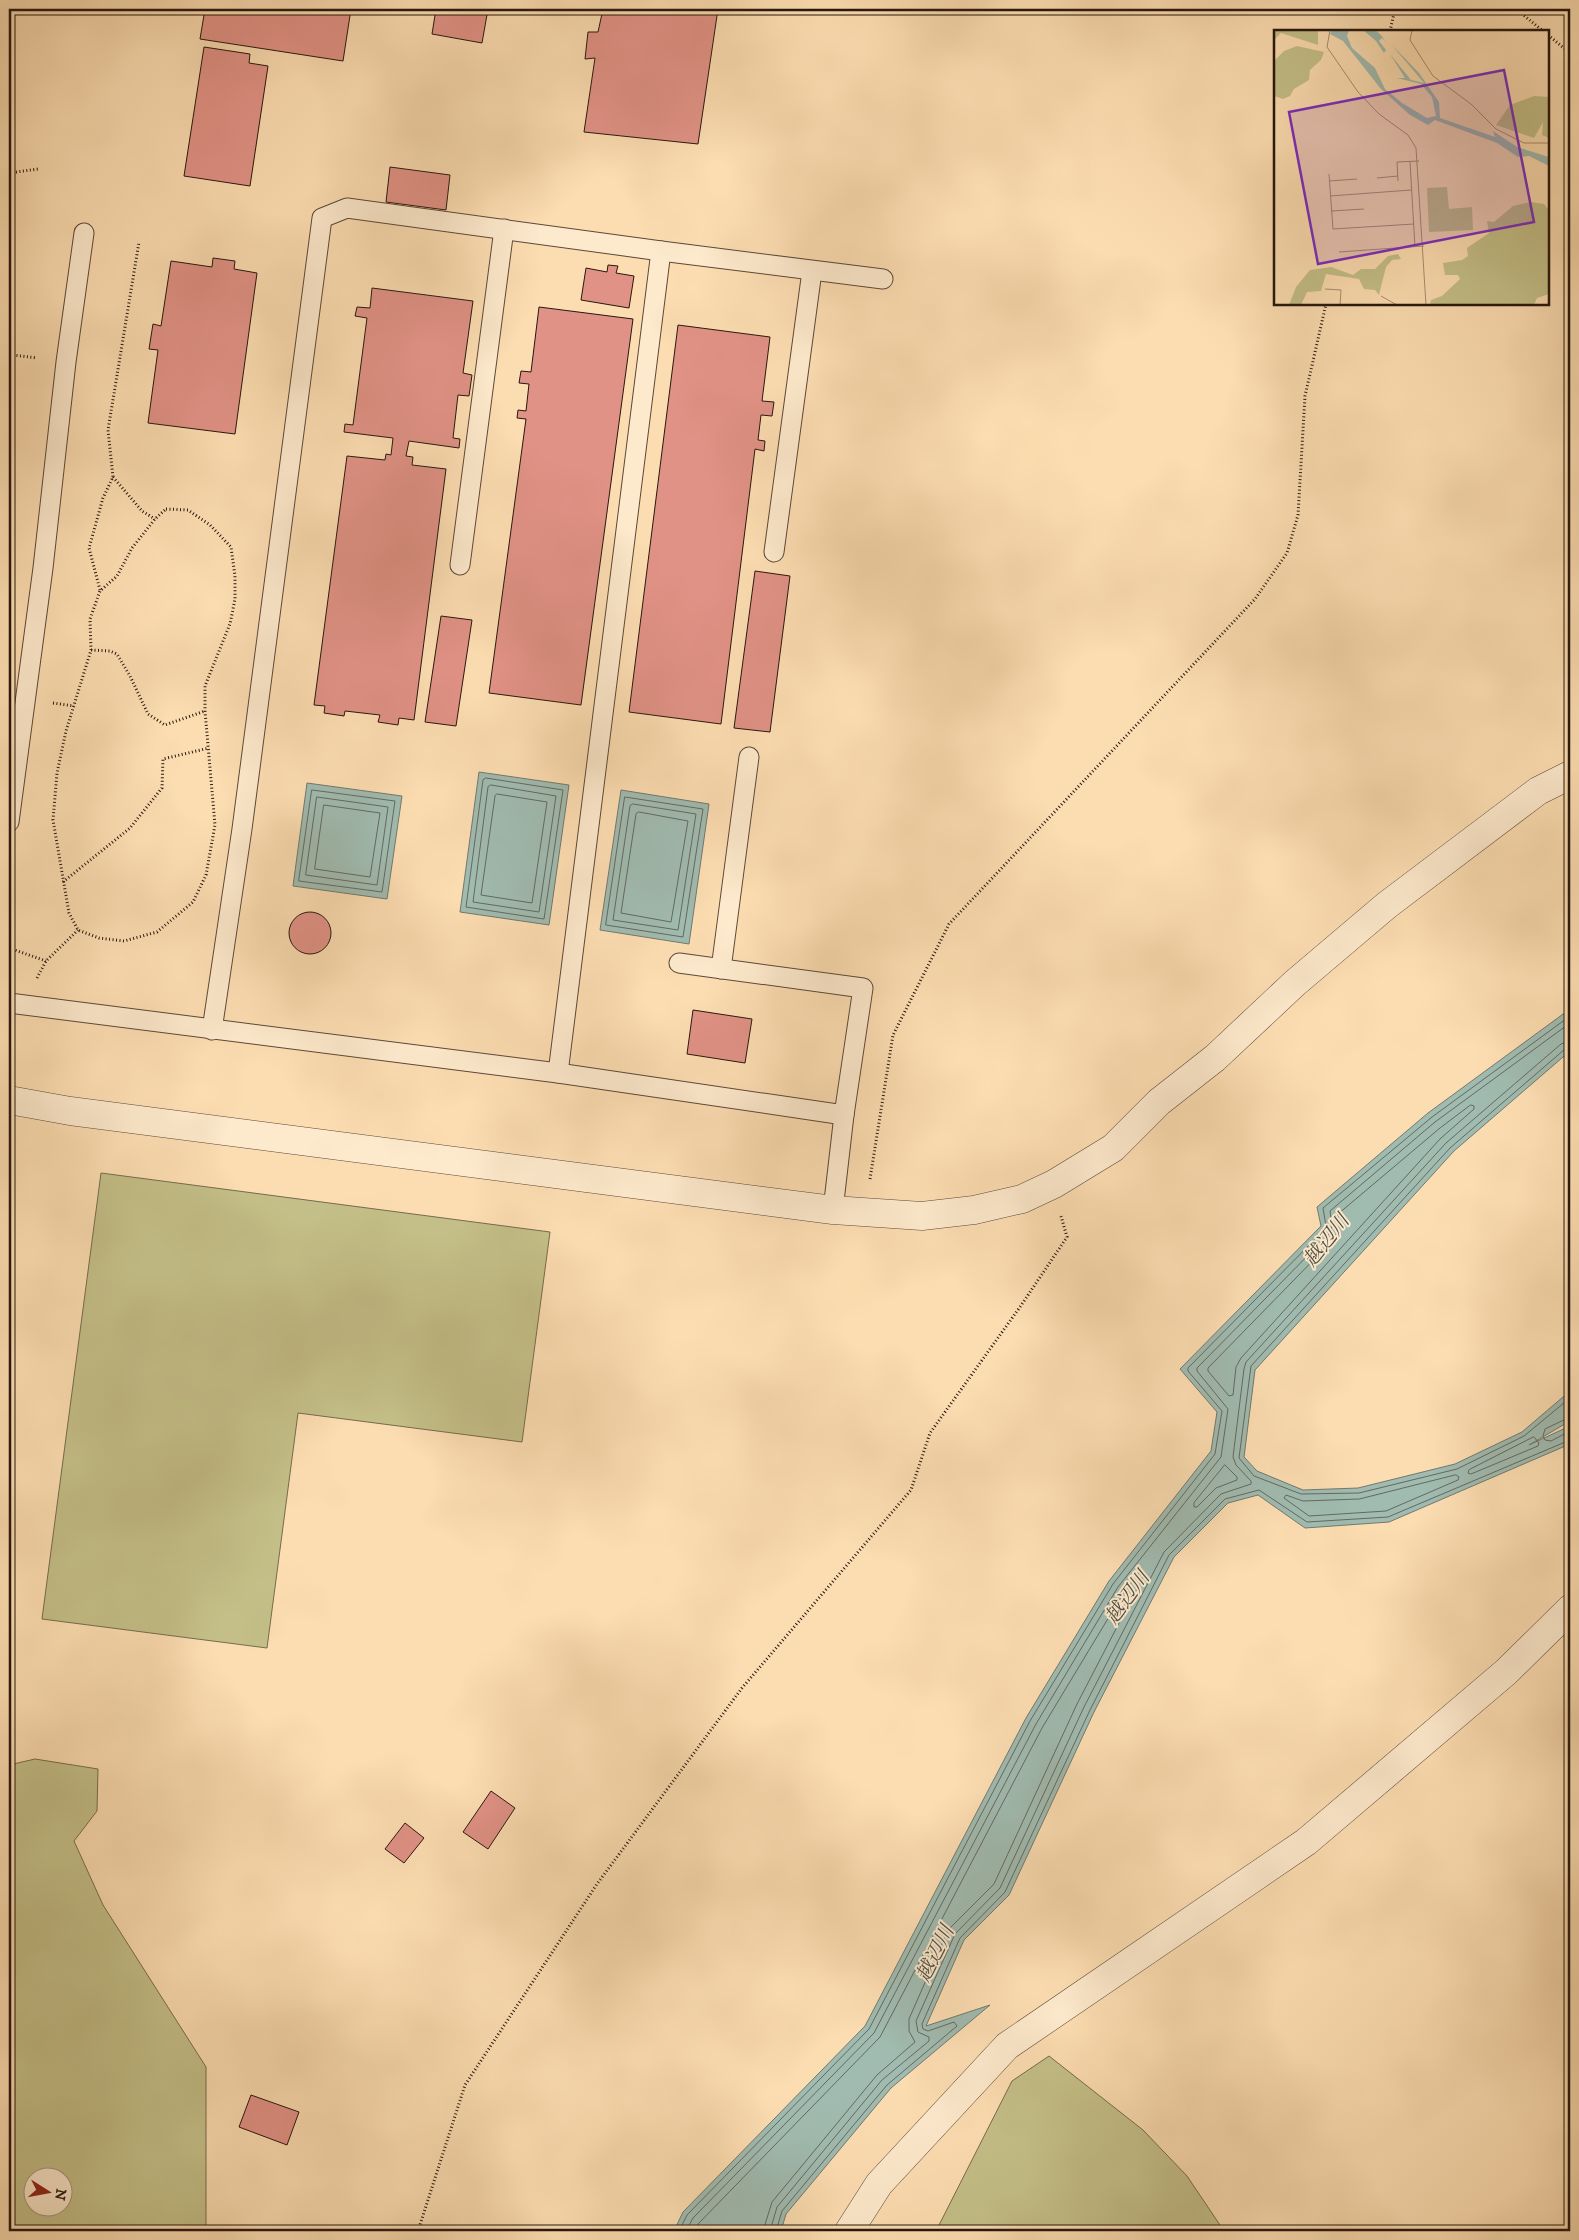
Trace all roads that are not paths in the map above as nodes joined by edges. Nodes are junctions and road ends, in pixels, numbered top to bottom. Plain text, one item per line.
1 (504, 229) junction
2 (84, 233) dead end
3 (661, 251) junction
4 (812, 271) junction
5 (883, 279) dead end
6 (774, 552) dead end
7 (460, 565) dead end
8 (750, 757) dead end
9 (1570, 775) edge
10 (9, 822) edge
11 (679, 963) dead end
12 (721, 969) junction
13 (15, 1004) edge
14 (212, 1030) junction
15 (558, 1073) junction
16 (9, 1100) edge
17 (844, 1115) junction
18 (833, 1210) junction
19 (1570, 1609) edge
20 (849, 2231) edge

1 - 3 lane
1 - 7 lane
1 - 14 lane
2 - 10 lane
3 - 4 lane
3 - 15 lane
4 - 5 lane
4 - 6 lane
8 - 12 lane
9 - 18 street
11 - 12 lane
12 - 17 lane
13 - 14 lane
14 - 15 lane
15 - 17 lane
16 - 18 street
17 - 18 lane
19 - 20 street

